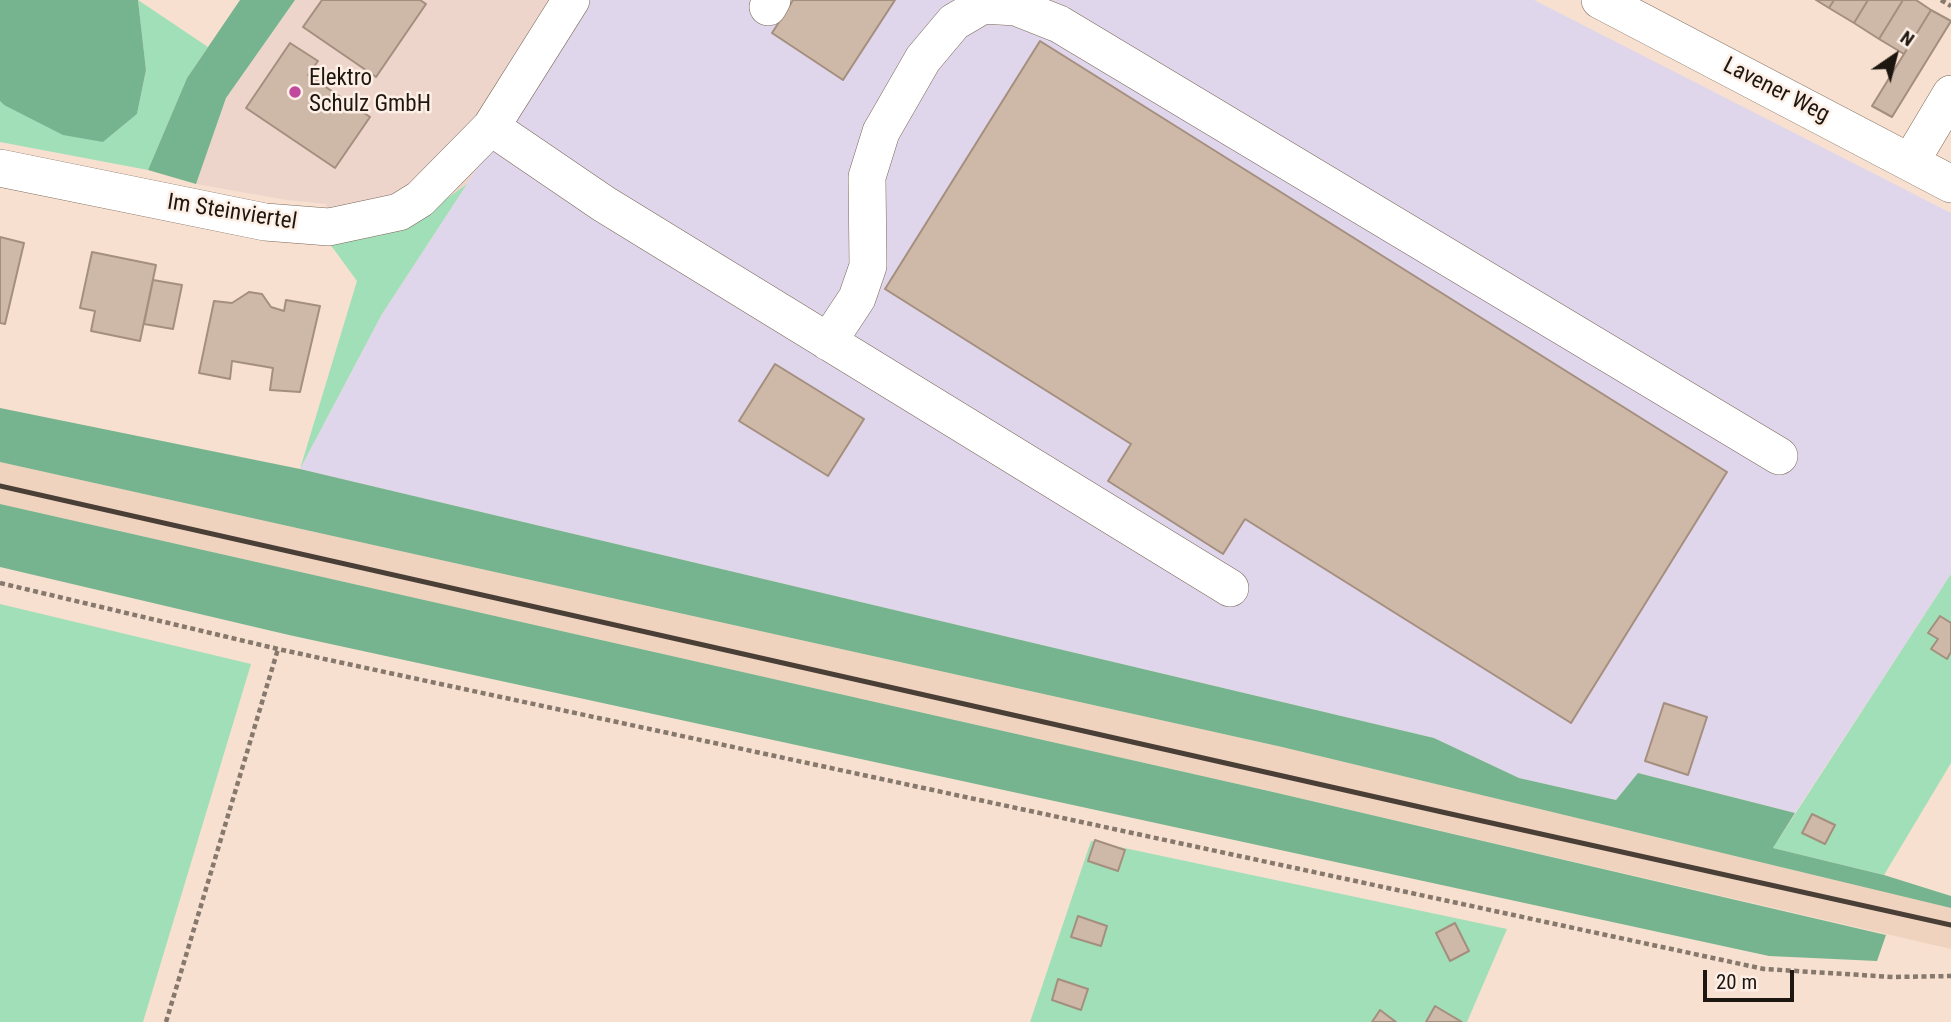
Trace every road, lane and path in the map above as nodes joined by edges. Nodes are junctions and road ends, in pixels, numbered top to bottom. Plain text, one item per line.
1 (571, 0) edge
2 (1600, 0) edge
3 (1941, 0) edge
4 (1017, 4) edge
5 (1951, 6) edge
6 (1951, 94) edge
7 (491, 127) junction
8 (1911, 161) junction
9 (0, 168) edge
10 (1951, 184) edge
11 (828, 342) junction
12 (1779, 456) dead end
13 (0, 583) edge
14 (1230, 587) dead end
15 (278, 649) junction
16 (1951, 976) edge
17 (166, 1022) edge

1 - 7 street, Im Steinviertel
2 - 8 street, Lavener Weg
3 - 5 path
4 - 11 street
4 - 12 street
6 - 8 street
7 - 9 street, Im Steinviertel
7 - 11 street
8 - 10 street, Lavener Weg
11 - 14 street
13 - 15 path
15 - 16 path
15 - 17 path

